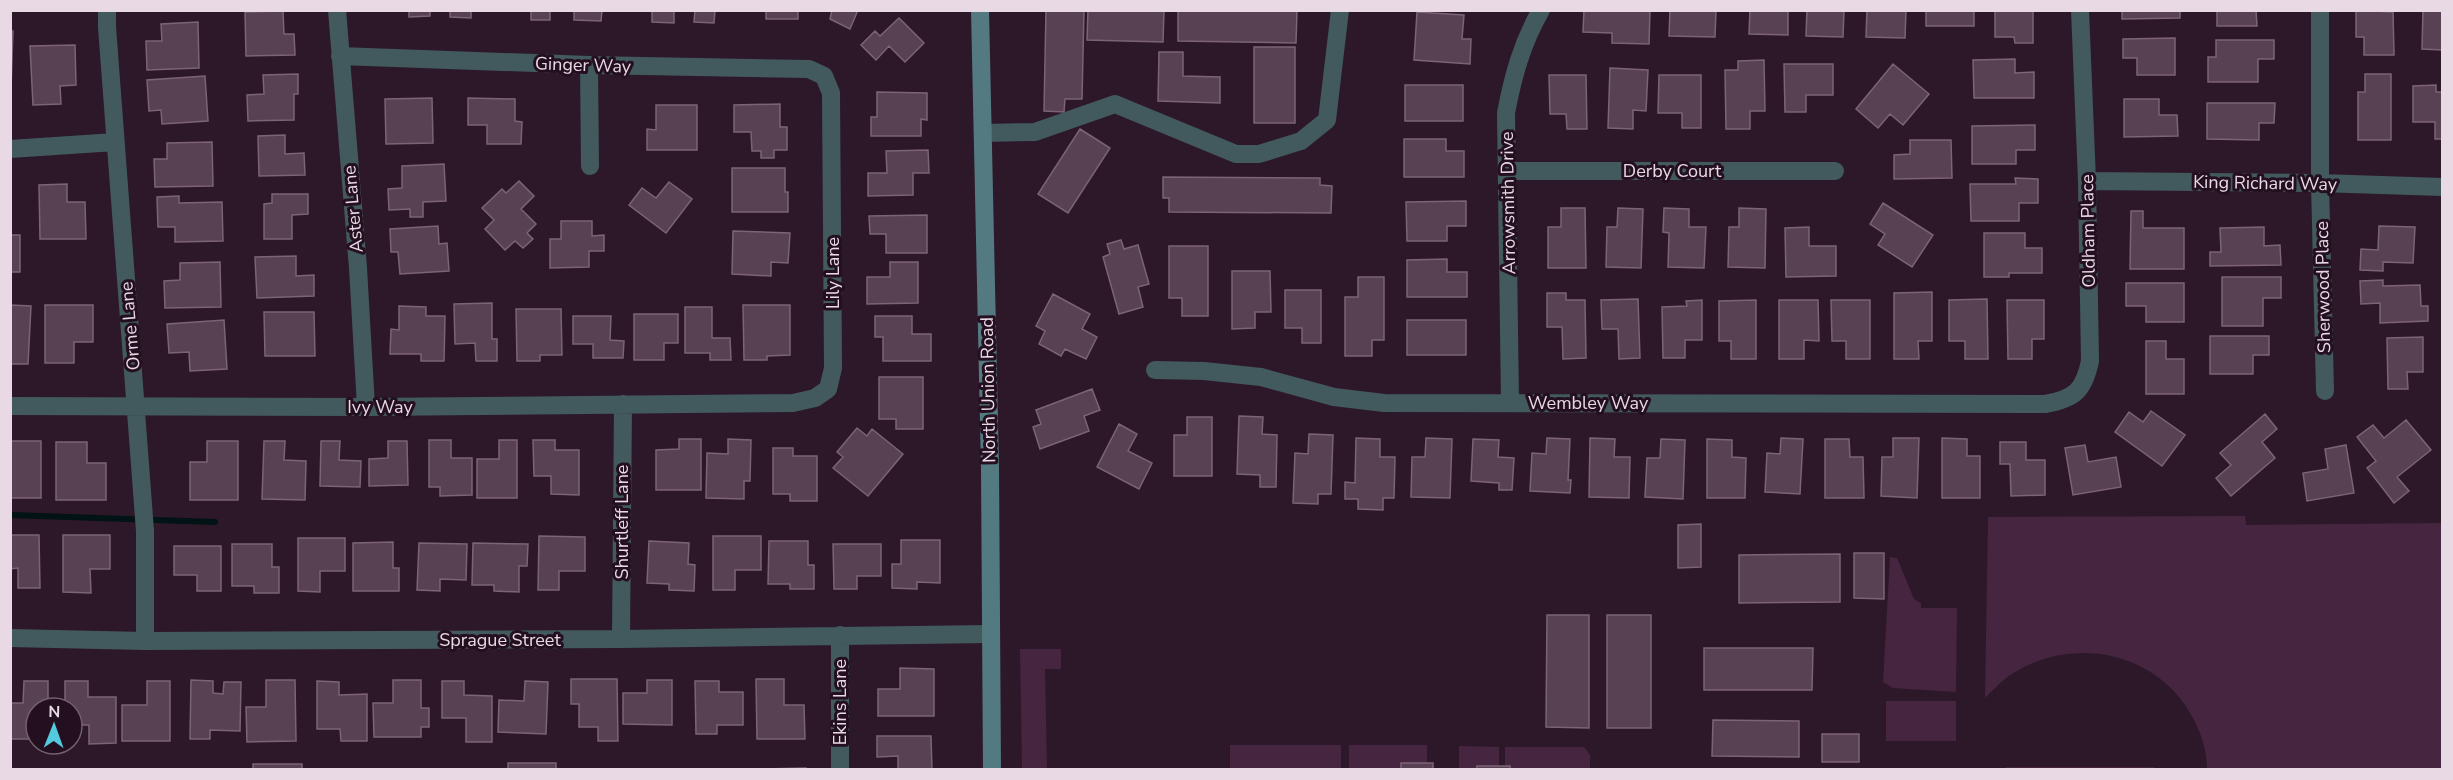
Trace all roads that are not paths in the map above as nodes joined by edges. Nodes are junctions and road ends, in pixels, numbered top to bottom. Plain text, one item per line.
1 (107, 10) edge
2 (337, 10) edge
3 (980, 10) edge
4 (1340, 10) edge
5 (1541, 10) edge
6 (2080, 10) edge
7 (2320, 10) edge
8 (340, 56) junction
9 (589, 65) junction
10 (824, 76) joint
11 (982, 133) junction
12 (115, 142) junction
13 (10, 149) edge
14 (590, 166) dead end
15 (1508, 171) junction
16 (1835, 171) dead end
17 (2087, 181) junction
18 (2320, 183) junction
19 (2442, 187) edge
20 (1155, 370) dead end
21 (2325, 391) dead end
22 (1510, 402) junction
23 (749, 403) joint
24 (623, 404) junction
25 (2024, 404) joint
26 (136, 405) junction
27 (10, 406) edge
28 (366, 407) junction
29 (990, 634) junction
30 (840, 635) junction
31 (10, 638) edge
32 (621, 639) junction
33 (146, 641) junction
34 (840, 770) edge
35 (992, 770) edge

1 - 12 street, Orme Lane
2 - 8 street, Aster Lane
3 - 11 street, North Union Road
4 - 11 street
5 - 15 street, Arrowsmith Drive
6 - 17 street, Oldham Place
7 - 18 street, Sherwood Place
8 - 9 street, Ginger Way
8 - 28 street, Aster Lane
9 - 10 street, Ginger Way
9 - 14 street
10 - 23 street, Lily Lane
11 - 29 street, North Union Road
12 - 13 street
12 - 26 street, Orme Lane
15 - 16 street, Derby Court
15 - 22 street, Arrowsmith Drive
17 - 18 street, King Richard Way
17 - 25 street, Oldham Place
18 - 19 street, King Richard Way
18 - 21 street, Sherwood Place
20 - 22 street, Wembley Way
22 - 25 street, Wembley Way
23 - 24 street, Ivy Way
24 - 28 street, Ivy Way
24 - 32 street, Shurtleff Lane
26 - 27 street, Ivy Way
26 - 28 street, Ivy Way
26 - 33 street, Orme Lane
29 - 30 street, Sprague Street
29 - 35 street, North Union Road
30 - 32 street, Sprague Street
30 - 34 street, Ekins Lane
31 - 33 street, Sprague Street
32 - 33 street, Sprague Street

